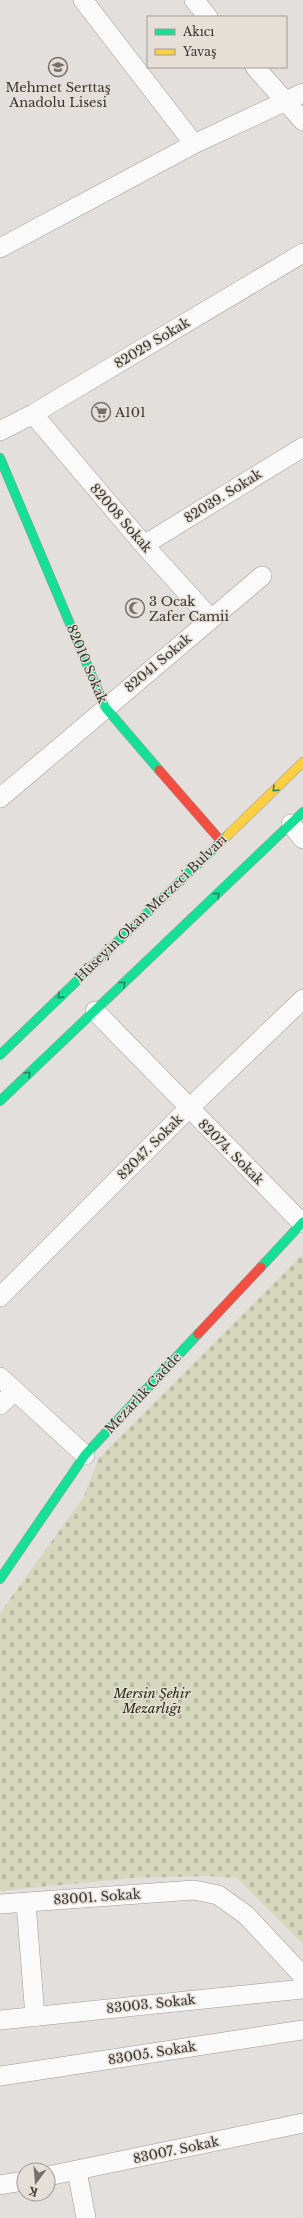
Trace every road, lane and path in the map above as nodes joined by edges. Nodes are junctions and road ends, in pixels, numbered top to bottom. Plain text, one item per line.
1 (83, 0) edge
2 (194, 0) edge
3 (207, 16) edge
4 (256, 68) edge
5 (295, 97) edge
6 (303, 121) edge
7 (194, 144) junction
8 (0, 248) edge
9 (303, 253) edge
10 (33, 414) junction
11 (0, 432) edge
12 (303, 447) edge
13 (0, 458) edge
14 (144, 545) junction
15 (262, 576) dead end
16 (211, 619) junction
17 (105, 707) junction
18 (303, 762) edge
19 (0, 798) edge
20 (297, 818) edge
21 (303, 839) edge
22 (220, 841) junction
23 (303, 1000) edge
24 (95, 1011) junction
25 (0, 1055) edge
26 (0, 1101) edge
27 (189, 1108) junction
28 (302, 1222) edge
29 (0, 1297) edge
30 (0, 1378) edge
31 (15, 1391) junction
32 (0, 1405) edge
33 (85, 1455) junction
34 (0, 1579) edge
35 (26, 1903) junction
36 (0, 1904) edge
37 (303, 1976) edge
38 (303, 1989) edge
39 (35, 2017) junction
40 (0, 2020) edge
41 (303, 2030) edge
42 (0, 2076) edge
43 (303, 2123) edge
44 (77, 2171) junction
45 (56, 2175) edge
46 (16, 2182) edge
47 (0, 2185) edge
48 (86, 2218) edge

1 - 7 street
2 - 3 street
4 - 5 street
5 - 6 street
5 - 7 street
7 - 8 street
9 - 10 street, 82029 Sokak
10 - 11 street, 82029 Sokak
10 - 14 street, 82008 Sokak
12 - 14 street, 82039. Sokak
13 - 17 street, 82010 Sokak
14 - 16 street, 82008 Sokak
15 - 16 street, 82041 Sokak
16 - 17 street, 82041 Sokak
17 - 19 street, 82041 Sokak
17 - 22 street, 82010 Sokak
18 -> 22 street, Hüseyin Okan Merzeci Bulvarı
20 - 21 street
24 -> 20 street
22 -> 25 street, Hüseyin Okan Merzeci Bulvarı
23 - 27 street, 82047. Sokak
26 -> 24 street
24 - 27 street, 82074. Sokak
27 - 28 street, 82074. Sokak
27 - 29 street, 82047. Sokak
28 - 33 street, Mezarlık Cadde
30 - 31 street
31 - 32 street
31 - 33 street
33 - 34 street, Mezarlık Cadde
35 - 36 street, 83001. Sokak
35 - 37 street, 83001. Sokak
35 - 39 street
38 - 39 street, 83003. Sokak
39 - 40 street, 83003. Sokak
41 - 42 street, 83005. Sokak
43 - 44 street, 83007. Sokak
44 - 45 street, 83007. Sokak
44 - 48 street
46 - 47 street

